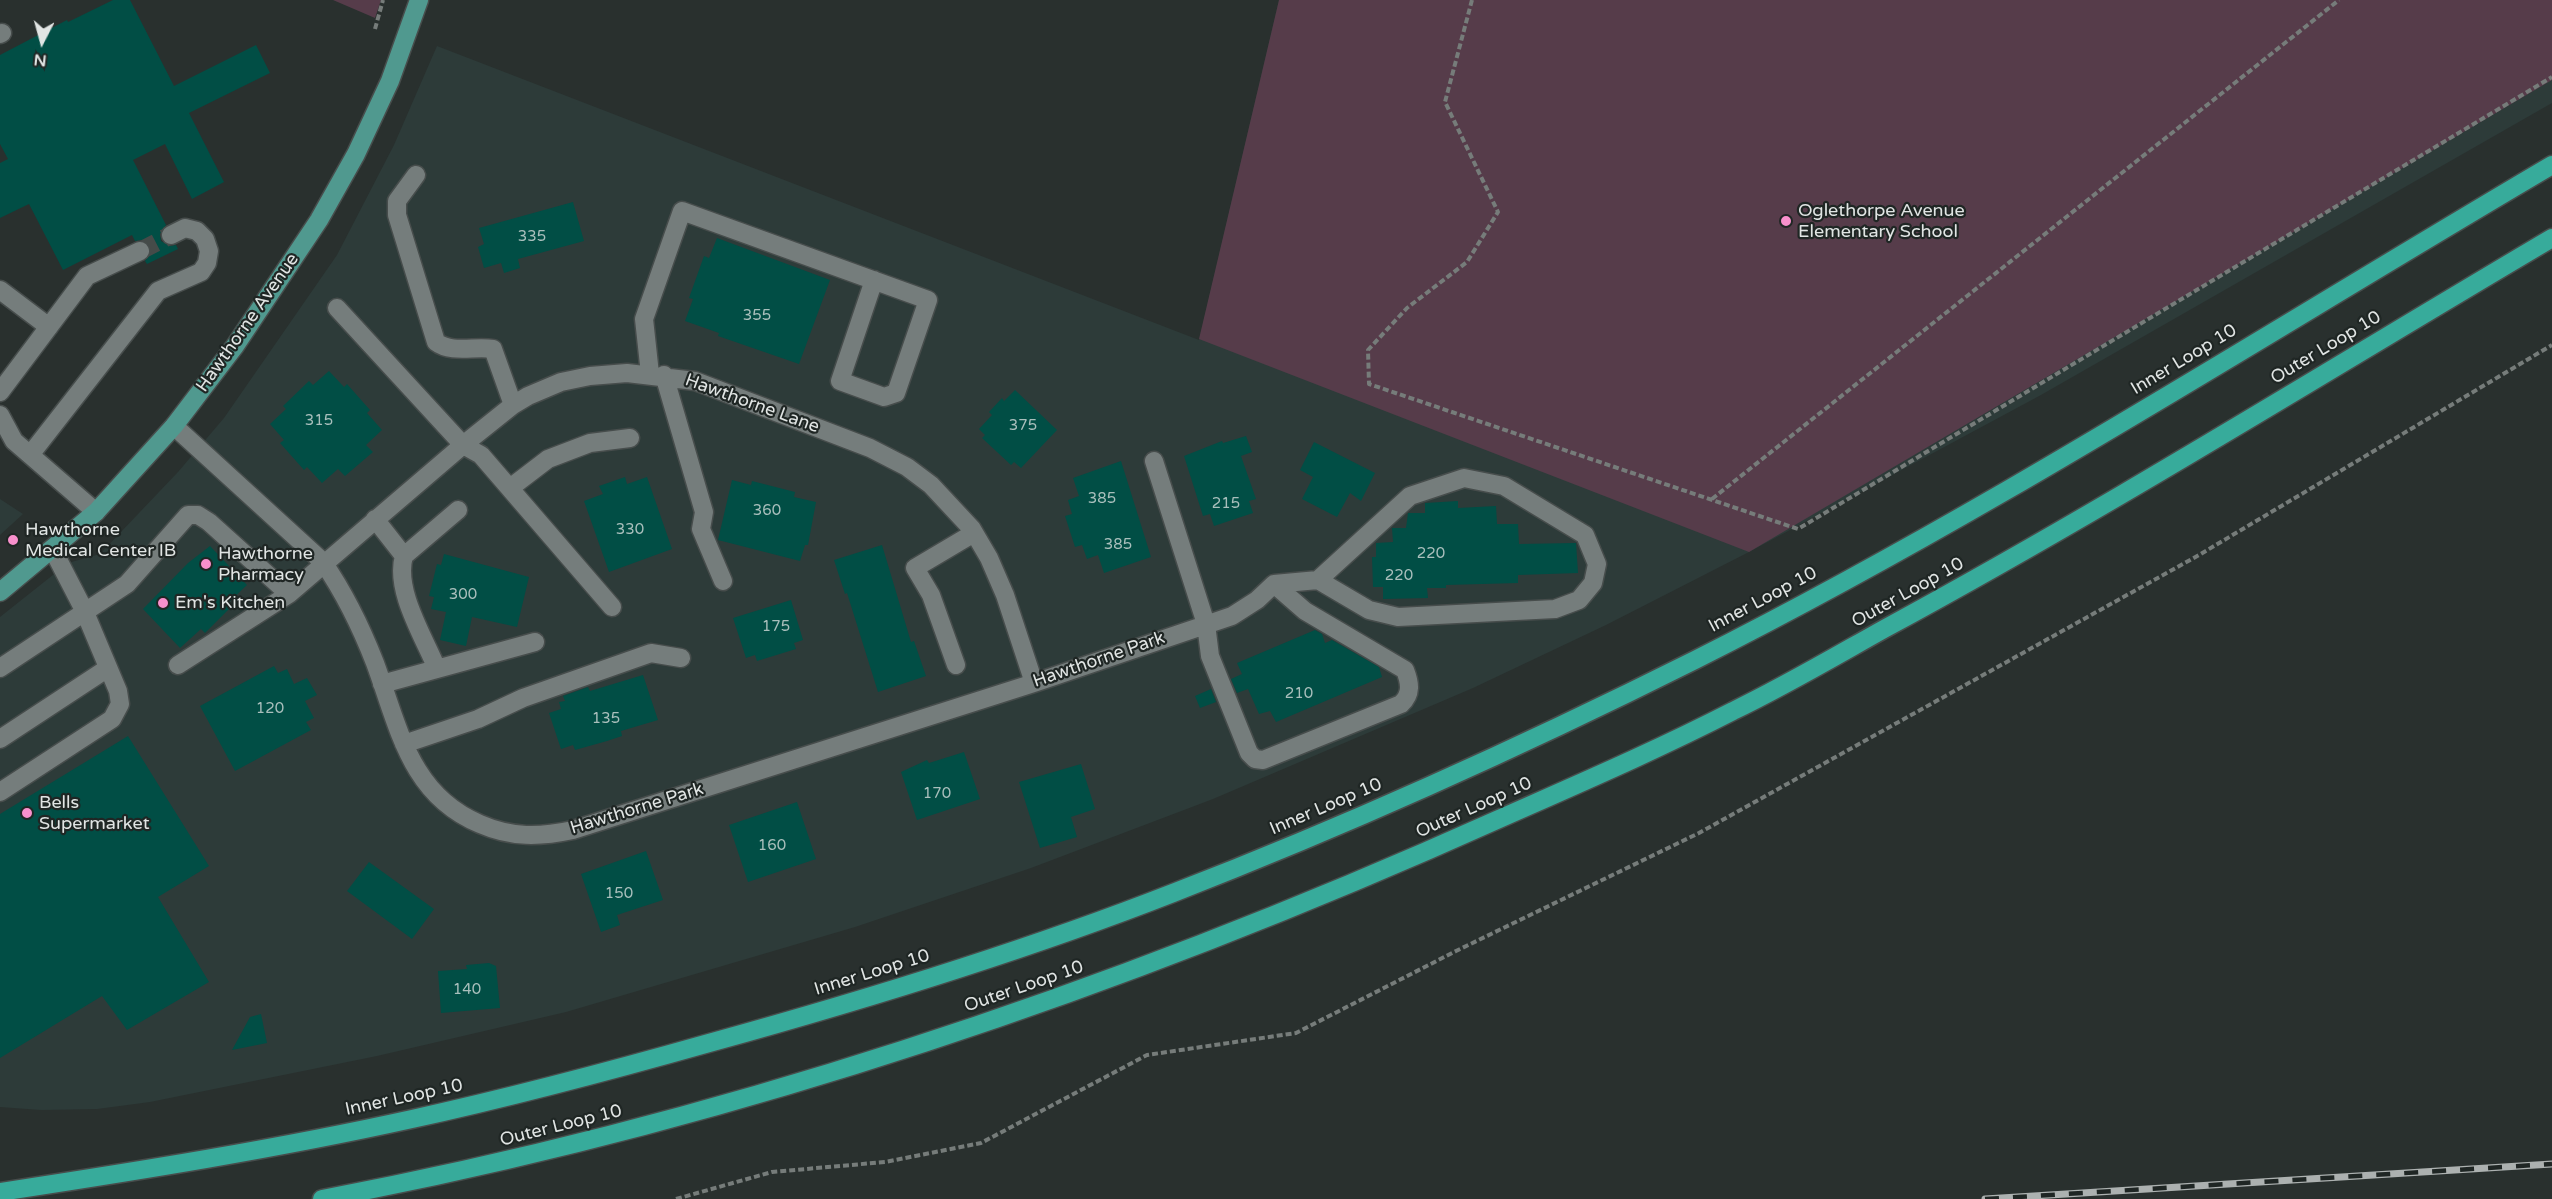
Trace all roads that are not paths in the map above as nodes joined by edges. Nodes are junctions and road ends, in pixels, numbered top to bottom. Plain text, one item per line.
1 (419, 0) edge
2 (2552, 165) edge
3 (416, 175) dead end
4 (171, 235) tunnel mouth
5 (2552, 238) edge
6 (140, 251) tunnel mouth
7 (874, 280) junction
8 (0, 291) edge
9 (337, 308) dead end
10 (49, 327) junction
11 (657, 375) junction
12 (0, 392) edge
13 (513, 405) junction
14 (0, 415) edge
15 (174, 426) junction
16 (630, 438) dead end
17 (463, 445) junction
18 (30, 454) junction
19 (1154, 461) dead end
20 (510, 488) junction
21 (458, 510) dead end
22 (96, 512) junction
23 (375, 519) junction
24 (974, 533) junction
25 (53, 550) junction
26 (404, 556) junction
27 (323, 562) junction
28 (1318, 580) junction
29 (723, 581) dead end
30 (1274, 584) junction
31 (0, 592) edge
32 (289, 594) junction
33 (612, 607) dead end
34 (84, 610) junction
35 (1206, 624) junction
36 (535, 642) dead end
37 (681, 658) dead end
38 (178, 665) dead end
39 (956, 665) dead end
40 (0, 668) edge
41 (108, 668) junction
42 (437, 669) junction
43 (1034, 683) junction
44 (382, 684) junction
45 (0, 739) edge
46 (404, 744) junction
47 (0, 792) edge
48 (458, 1173) junction
49 (0, 1192) edge
50 (322, 1199) edge
51 (375, 1199) edge

1 - 15 main road, Hawthorne Avenue
2 - 49 highway, Inner Loop 10
3 - 13 street
4 - 18 street
5 - 48 highway, Outer Loop 10
6 - 10 street
7 - 7 street
7 - 11 street
8 - 10 street
9 - 17 street
10 - 12 street
11 - 13 street, Hawthorne Lane
11 - 24 street, Hawthorne Lane
11 - 29 street
13 - 17 street, Hawthorne Lane
14 - 18 street
15 - 22 main road, Hawthorne Avenue
15 - 27 street, Hawthorne Park
16 - 20 street
17 - 20 street
17 - 23 street, Hawthorne Lane
18 - 22 street
19 - 35 street
20 - 33 street
21 - 26 street
22 - 25 main road, Hawthorne Avenue
23 - 26 street
23 - 27 street, Hawthorne Lane
24 - 39 street
24 - 43 street, Hawthorne Lane
25 - 31 main road, Hawthorne Avenue
25 - 34 street
26 - 42 street
27 - 32 street, Hawthorne Lane
27 - 44 street, Hawthorne Park
28 - 28 street
28 - 30 street
30 - 35 street, Hawthorne Park
30 - 35 street
32 - 34 street
32 - 38 street, Hawthorne Lane
34 - 40 street
34 - 41 street
35 - 43 street, Hawthorne Park
36 - 42 street
37 - 46 street
41 - 45 street
41 - 47 street
42 - 44 street
43 - 46 street, Hawthorne Park
44 - 46 street, Hawthorne Park
48 - 50 highway, Outer Loop 10
48 - 51 highway

